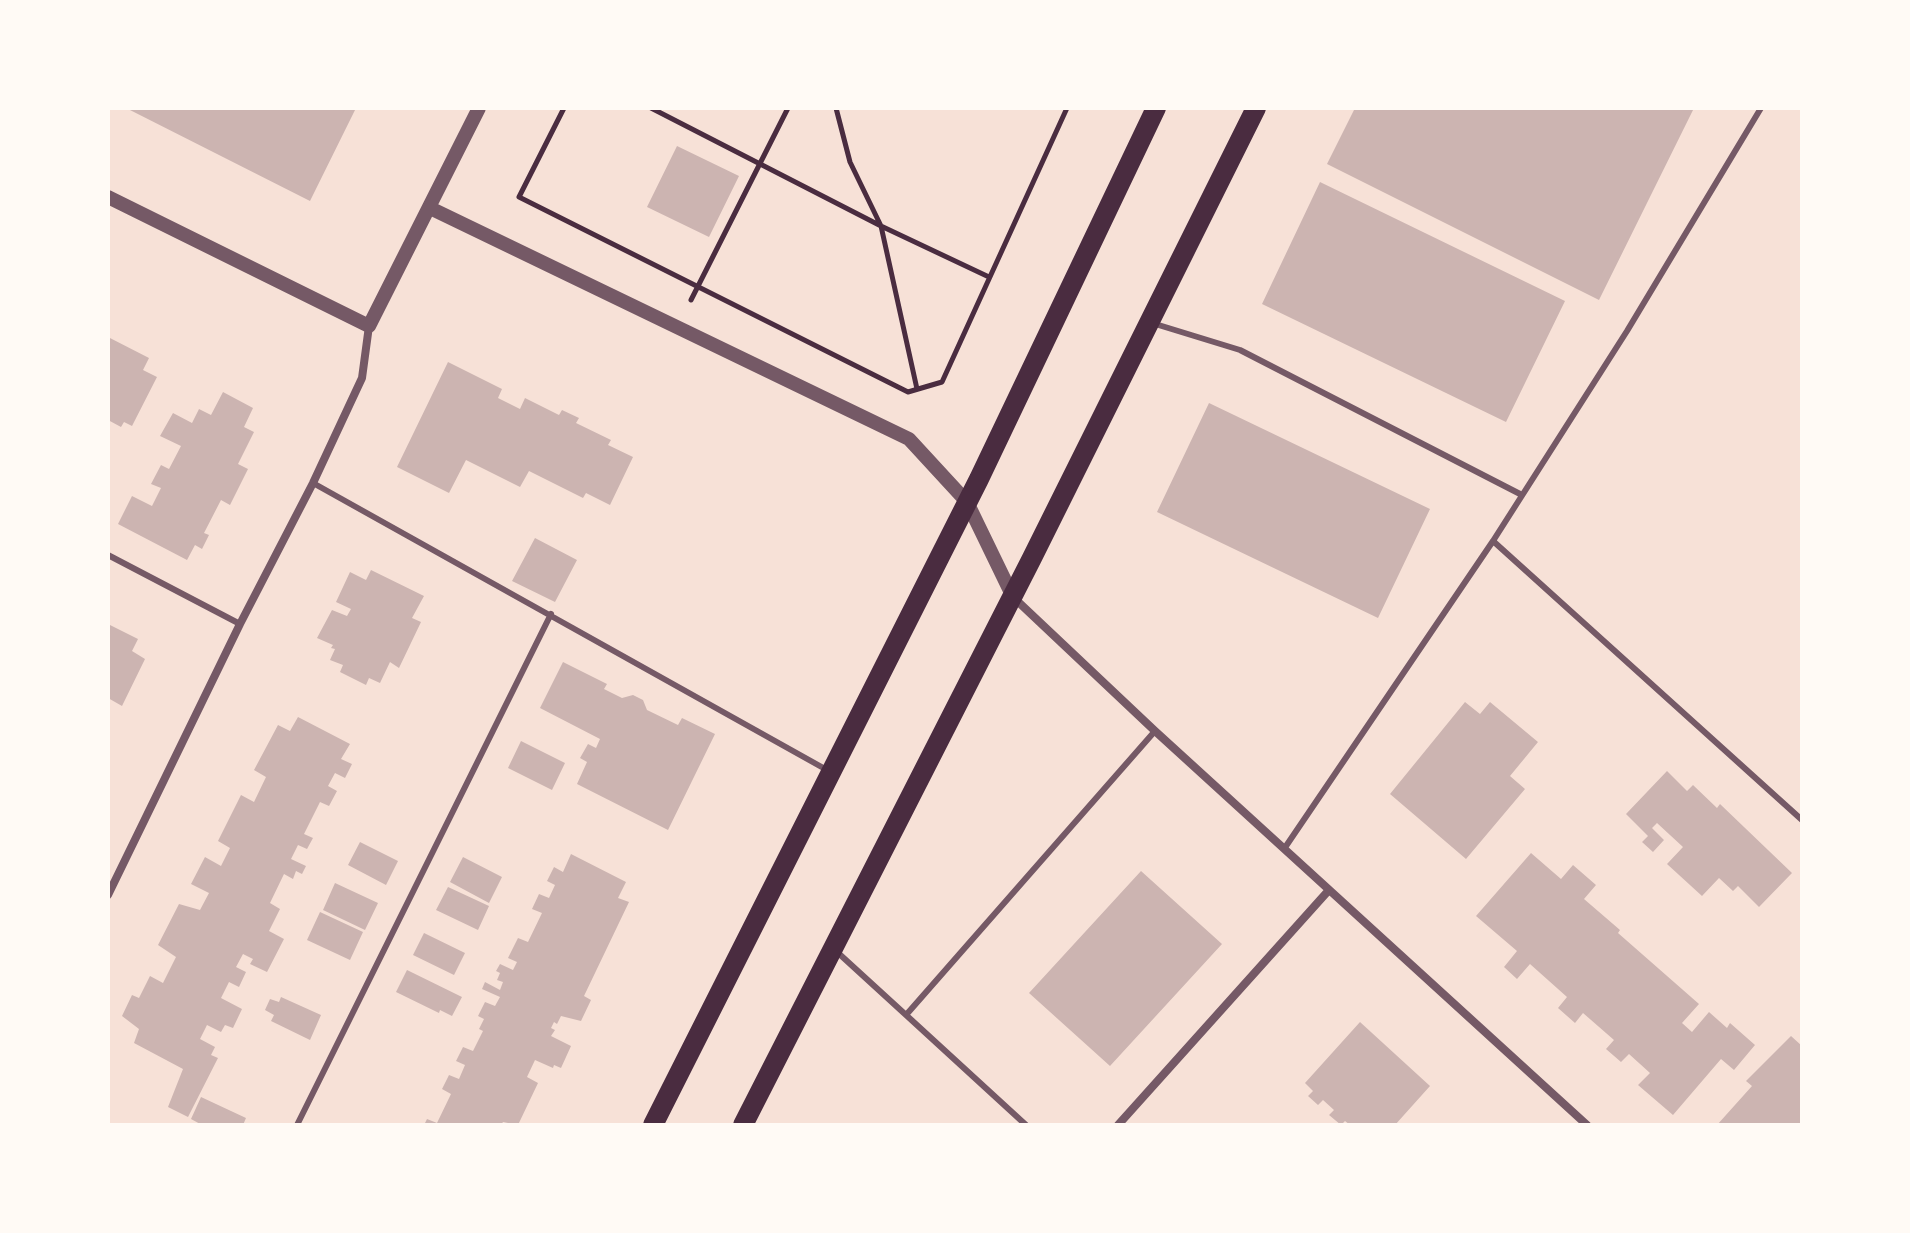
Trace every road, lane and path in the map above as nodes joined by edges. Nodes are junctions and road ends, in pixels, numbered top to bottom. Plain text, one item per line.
1 (479, 108) edge
2 (564, 108) edge
3 (651, 108) edge
4 (788, 108) edge
5 (836, 108) edge
6 (1067, 108) edge
7 (1156, 108) edge
8 (1256, 108) edge
9 (1761, 108) edge
10 (761, 165) junction
11 (108, 197) edge
12 (430, 208) junction
13 (881, 226) junction
14 (989, 277) junction
15 (698, 287) junction
16 (1149, 322) junction
17 (369, 326) junction
18 (678, 326) junction
19 (917, 389) junction
20 (313, 483) junction
21 (1522, 495) junction
22 (967, 502) junction
23 (1493, 541) junction
24 (108, 555) edge
25 (1013, 597) junction
26 (551, 614) junction
27 (240, 624) junction
28 (1155, 731) junction
29 (830, 772) junction
30 (1802, 820) edge
31 (1284, 849) junction
32 (1329, 890) junction
33 (108, 895) edge
34 (832, 949) junction
35 (906, 1015) junction
36 (297, 1125) edge
37 (653, 1125) edge
38 (743, 1125) edge
39 (1026, 1125) edge
40 (1118, 1125) edge
41 (1587, 1125) edge

1 - 12 street
2 - 15 path
3 - 10 path
4 - 10 path
5 - 13 path
6 - 14 path
7 - 22 main road
8 - 16 main road
9 - 21 lane
10 - 13 path
10 - 15 path
11 - 17 street
12 - 17 street
12 - 18 street
13 - 14 path
13 - 19 path
14 - 19 path
15 - 18 path
15 - 19 path
16 - 21 lane
16 - 25 main road
17 - 20 street
18 - 22 street
20 - 26 lane
20 - 27 street
21 - 23 lane
22 - 25 street
22 - 29 main road
23 - 30 lane
23 - 31 lane
24 - 27 lane
25 - 28 street
25 - 34 main road
26 - 29 lane
26 - 36 lane
27 - 33 street
28 - 31 street
28 - 35 lane
29 - 37 main road
31 - 32 street
32 - 40 street
32 - 41 street
34 - 35 lane
34 - 38 main road
35 - 39 lane

